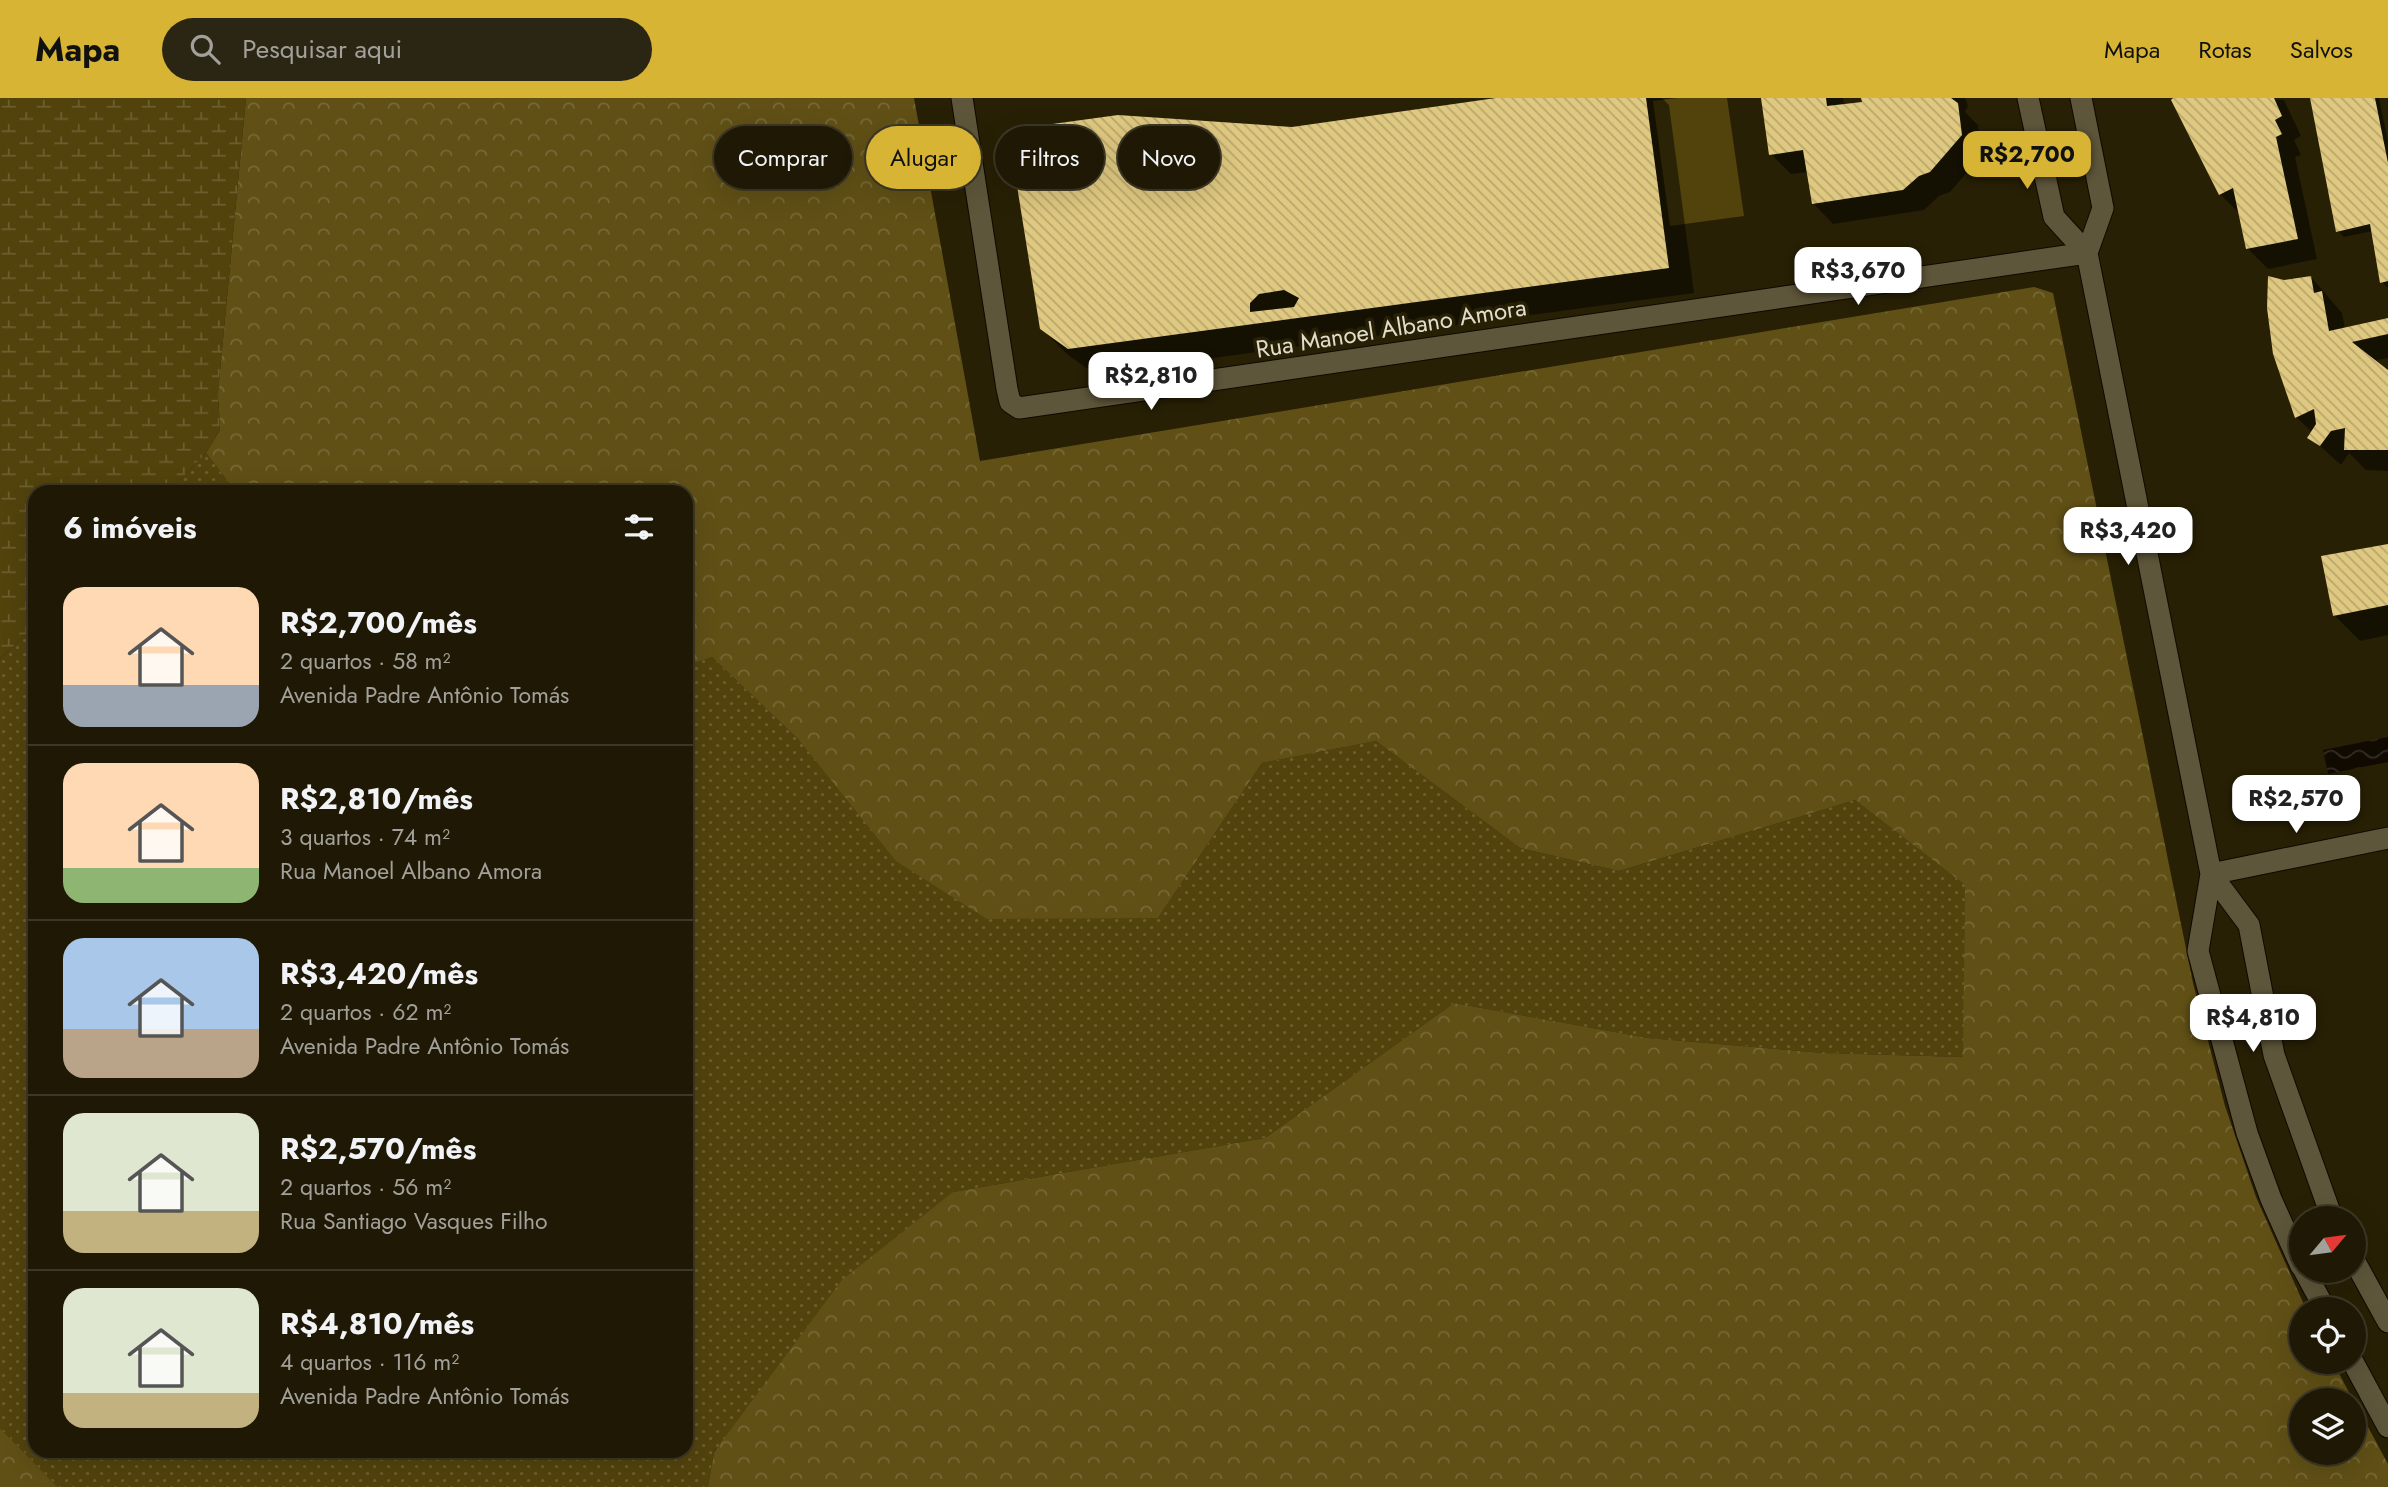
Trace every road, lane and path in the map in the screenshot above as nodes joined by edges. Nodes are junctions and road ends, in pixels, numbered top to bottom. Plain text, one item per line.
1 (962, 98) edge
2 (2028, 98) edge
3 (2081, 98) edge
4 (2087, 253) junction
5 (2388, 838) edge
6 (2211, 874) junction
7 (2328, 1206) edge
8 (2289, 1239) edge
9 (2366, 1282) edge
10 (2388, 1322) edge
11 (2359, 1374) edge
12 (2388, 1427) edge

1 - 4 street, Rua Manoel Albano Amora
2 - 4 street
3 - 4 street
4 - 6 street
5 - 6 street
6 - 7 street
6 - 8 street
9 - 10 street
11 - 12 street

